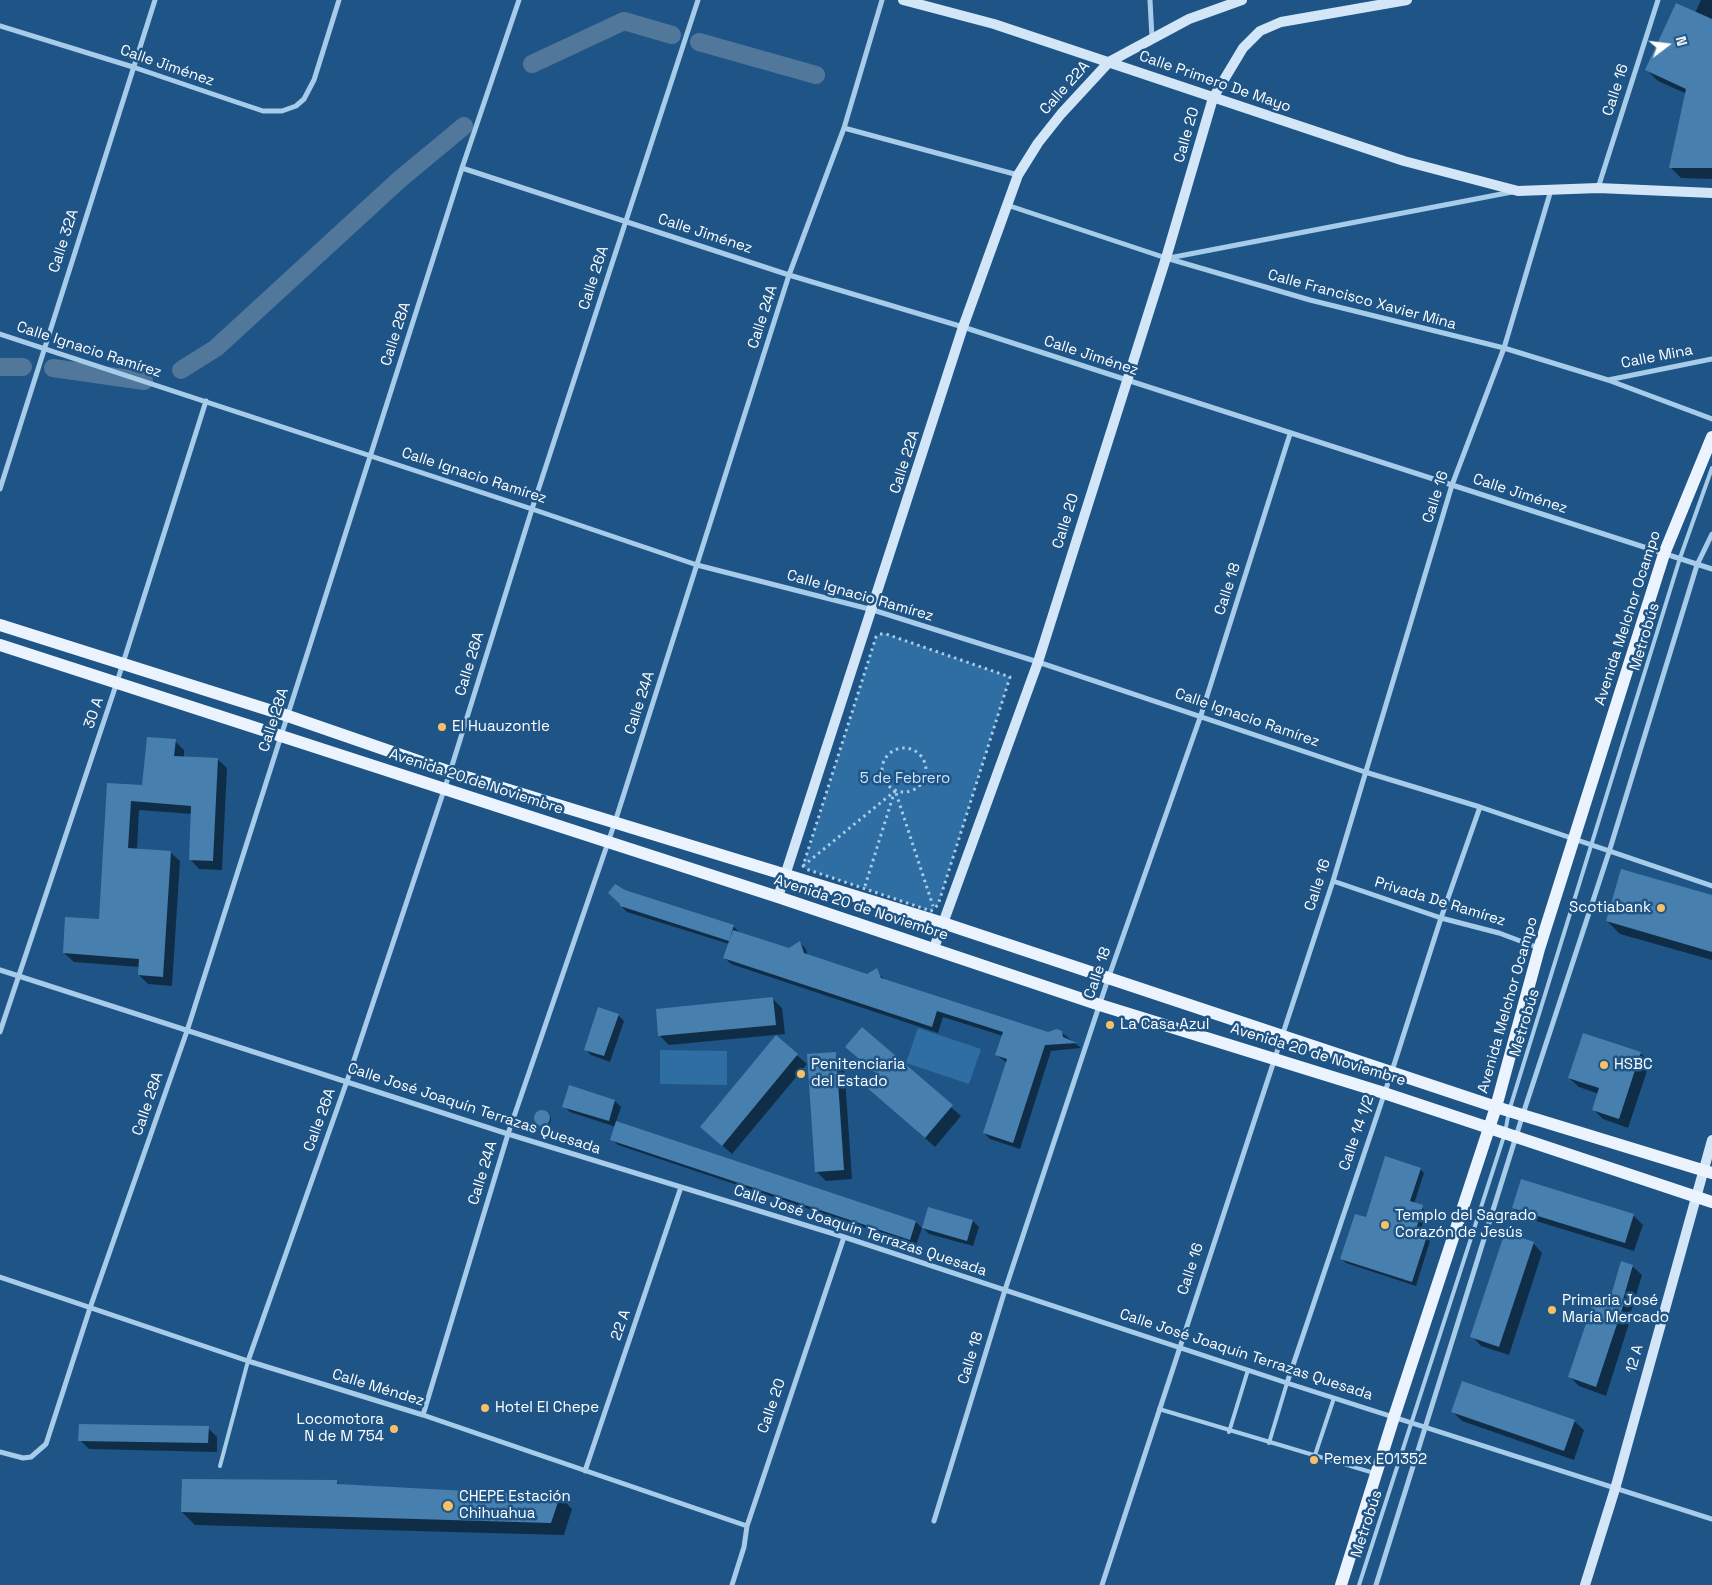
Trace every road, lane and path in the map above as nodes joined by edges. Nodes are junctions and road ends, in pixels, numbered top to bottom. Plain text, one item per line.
1 (155, 0) edge
2 (340, 0) edge
3 (519, 0) edge
4 (698, 0) edge
5 (882, 0) edge
6 (903, 0) edge
7 (1150, 0) edge
8 (1242, 0) edge
9 (1407, 0) edge
10 (1658, 0) edge
11 (0, 26) edge
12 (1152, 38) junction
13 (1109, 62) junction
14 (133, 66) junction
15 (1213, 98) junction
16 (844, 128) junction
17 (462, 168) junction
18 (1018, 175) junction
19 (1598, 188) junction
20 (1551, 190) junction
21 (1518, 191) junction
22 (1712, 194) edge
23 (1006, 205) junction
24 (626, 221) junction
25 (1166, 258) junction
26 (789, 275) junction
27 (963, 328) junction
28 (0, 334) edge
29 (1504, 348) junction
30 (43, 349) junction
31 (1712, 359) edge
32 (1608, 380) junction
33 (1126, 381) junction
34 (206, 401) junction
35 (1712, 419) edge
36 (1290, 434) junction
37 (1712, 437) edge
38 (371, 456) junction
39 (1712, 468) edge
40 (1452, 485) junction
41 (0, 489) edge
42 (532, 509) junction
43 (1712, 534) edge
44 (1664, 554) junction
45 (1680, 558) junction
46 (697, 565) junction
47 (1697, 565) junction
48 (1712, 569) edge
49 (873, 610) junction
50 (0, 625) edge
51 (0, 645) edge
52 (1038, 662) junction
53 (122, 663) junction
54 (118, 682) junction
55 (1200, 715) junction
56 (288, 716) junction
57 (282, 735) junction
58 (450, 772) junction
59 (1365, 772) junction
60 (443, 789) junction
61 (896, 790) junction
62 (1480, 807) junction
63 (615, 822) junction
64 (1573, 839) junction
65 (607, 843) junction
66 (1592, 847) junction
67 (1609, 852) junction
68 (803, 866) junction
69 (785, 875) junction
70 (1333, 881) junction
71 (1712, 886) edge
72 (864, 888) junction
73 (778, 897) junction
74 (935, 910) junction
75 (1441, 918) junction
76 (943, 923) junction
77 (934, 948) junction
78 (1540, 949) junction
79 (0, 970) edge
80 (18, 975) junction
81 (1108, 979) junction
82 (1100, 1005) junction
83 (188, 1031) junction
84 (0, 1032) edge
85 (1281, 1035) junction
86 (1273, 1058) junction
87 (1392, 1071) junction
88 (348, 1081) junction
89 (1384, 1093) junction
90 (1496, 1106) junction
91 (1509, 1110) junction
92 (1523, 1114) junction
93 (1489, 1128) junction
94 (508, 1134) junction
95 (1511, 1135) junction
96 (1712, 1140) edge
97 (1708, 1172) edge
98 (680, 1187) junction
99 (1696, 1196) junction
100 (1712, 1202) edge
101 (844, 1237) junction
102 (0, 1278) edge
103 (1005, 1290) junction
104 (90, 1308) junction
105 (1180, 1346) junction
106 (248, 1361) junction
107 (1248, 1369) junction
108 (1286, 1383) junction
109 (1334, 1398) junction
110 (1158, 1410) junction
111 (423, 1415) junction
112 (1394, 1417) junction
113 (1411, 1423) junction
114 (1426, 1426) junction
115 (1230, 1432) junction
116 (1269, 1443) junction
117 (0, 1452) edge
118 (1314, 1456) junction
119 (220, 1466) dead end
120 (585, 1470) junction
121 (1376, 1474) junction
122 (1615, 1489) junction
123 (1712, 1519) edge
124 (934, 1521) dead end
125 (747, 1526) junction
126 (732, 1585) edge
127 (1102, 1585) edge
128 (1341, 1585) edge
129 (1359, 1585) edge
130 (1376, 1585) edge
131 (1585, 1585) edge

1 - 14 street, Calle 32A
2 - 14 street, Calle Jiménez
3 - 17 street, Calle 28A
4 - 24 street, Calle 26A
5 - 16 street, Calle 24A
6 - 13 main road, Calle Primero De Mayo
7 - 12 street
8 - 12 main road, Calle 22A
9 - 15 main road, Calle 20
10 - 19 street, Calle 16
11 - 14 street, Calle Jiménez
12 - 13 main road, Calle 22A
13 - 15 main road, Calle Primero De Mayo
13 - 18 main road, Calle 22A
14 - 30 street, Calle 32A
15 - 21 main road, Calle Primero De Mayo
15 - 25 main road, Calle 20
16 - 18 street
16 - 26 street, Calle 24A
17 - 24 street, Calle Jiménez
17 - 38 street, Calle 28A
18 - 23 main road, Calle 22A
19 - 20 main road, Calle Primero De Mayo
19 - 22 main road, Calle Primero De Mayo
20 - 21 main road, Calle Primero De Mayo
20 - 29 street, Calle 16
21 - 25 street, Calle Primero De Mayo
23 - 25 street, Calle Francisco Xavier Mina
23 - 27 main road, Calle 22A
24 - 26 street, Calle Jiménez
24 - 42 street, Calle 26A
25 - 29 street, Calle Francisco Xavier Mina
25 - 33 main road, Calle 20
26 - 27 street, Calle Jiménez
26 - 46 street, Calle 24A
27 - 33 street, Calle Jiménez
27 - 49 main road, Calle 22A
28 - 30 street, Calle Ignacio Ramírez
29 - 32 street, Calle Francisco Xavier Mina
29 - 40 street, Calle 16
30 - 34 street, Calle Ignacio Ramírez
30 - 41 street, Calle 32A
31 - 32 street, Calle Mina
32 - 35 street, Calle Francisco Xavier Mina
33 - 36 street, Calle Jiménez
33 - 52 main road, Calle 20
34 - 38 street, Calle Ignacio Ramírez
34 - 53 street, 30 A
36 - 40 street, Calle Jiménez
36 - 55 street, Calle 18
37 - 44 main road, Avenida Melchor Ocampo
38 - 42 street, Calle Ignacio Ramírez
38 - 56 street, Calle 28A
39 - 45 lane, Metrobús
40 - 44 street, Calle Jiménez
40 - 59 street, Calle 16
42 - 46 street, Calle Ignacio Ramírez
42 - 58 street, Calle 26A
43 - 47 street
44 - 45 street, Calle Jiménez
44 - 64 main road, Avenida Melchor Ocampo
45 - 47 street, Calle Jiménez
45 - 66 lane, Metrobús
46 - 49 street, Calle Ignacio Ramírez
46 - 63 street, Calle 24A
47 - 48 street, Calle Jiménez
47 - 67 street
49 - 52 street, Calle Ignacio Ramírez
49 - 69 main road, Calle 22A
50 - 53 main road, Avenida 20 de Noviembre
51 - 54 main road, Avenida 20 de Noviembre
52 - 55 street, Calle Ignacio Ramírez
52 - 76 main road, Calle 20
53 - 54 street, 30 A
53 - 56 main road, Avenida 20 de Noviembre
54 - 57 main road, Avenida 20 de Noviembre
54 - 80 street, 30 A
55 - 59 street, Calle Ignacio Ramírez
55 - 81 street, Calle 18
56 - 57 street, Calle 28A
56 - 58 main road, Avenida 20 de Noviembre
57 - 60 main road, Avenida 20 de Noviembre
57 - 83 street, Calle 28A
58 - 60 street, Calle 26A
58 - 63 main road, Avenida 20 de Noviembre
59 - 62 street, Calle Ignacio Ramírez
59 - 70 street, Calle 16
60 - 65 main road, Avenida 20 de Noviembre
60 - 88 street, Calle 26A
61 - 61 path
61 - 68 path
61 - 72 path
61 - 74 path
62 - 64 street, Calle Ignacio Ramírez
62 - 75 street, Calle 14 1/2
63 - 65 street, Calle 24A
63 - 69 main road, Avenida 20 de Noviembre
64 - 66 street, Calle Ignacio Ramírez
64 - 78 main road, Avenida Melchor Ocampo
65 - 73 main road, Avenida 20 de Noviembre
65 - 94 street, Calle 24A
66 - 67 street, Calle Ignacio Ramírez
66 - 91 lane, Metrobús
67 - 71 street, Calle Ignacio Ramírez
67 - 92 street
68 - 72 path
68 - 74 path
69 - 73 main road, Calle 22A
69 - 76 main road, Avenida 20 de Noviembre
70 - 75 street, Privada De Ramírez
70 - 85 street, Calle 16
72 - 74 path
73 - 77 main road, Avenida 20 de Noviembre
75 - 78 street, Privada De Ramírez
75 - 87 street, Calle 14 1/2
76 - 77 main road, Calle 20
76 - 81 main road, Avenida 20 de Noviembre
77 - 82 main road, Avenida 20 de Noviembre
78 - 90 main road, Avenida Melchor Ocampo
79 - 80 street, Calle José Joaquín Terrazas Quesada
80 - 83 street, Calle José Joaquín Terrazas Quesada
80 - 84 street, 30 A
81 - 82 street, Calle 18
81 - 85 main road, Avenida 20 de Noviembre
82 - 86 main road, Avenida 20 de Noviembre
82 - 103 street, Calle 18
83 - 88 street, Calle José Joaquín Terrazas Quesada
83 - 104 street, Calle 28A
85 - 86 street, Calle 16
85 - 87 main road, Avenida 20 de Noviembre
86 - 89 main road, Avenida 20 de Noviembre
86 - 105 street, Calle 16
87 - 89 street, Calle 14 1/2
87 - 90 main road, Avenida 20 de Noviembre
88 - 94 street, Calle José Joaquín Terrazas Quesada
88 - 106 street, Calle 26A
89 - 93 main road, Avenida 20 de Noviembre
89 - 108 street, Calle 14 1/2
90 - 91 main road, Avenida 20 de Noviembre
90 - 93 main road, Avenida Melchor Ocampo
91 - 92 main road, Avenida 20 de Noviembre
91 - 95 lane, Metrobús
92 - 95 street
92 - 97 main road
93 - 95 main road, Avenida 20 de Noviembre
93 - 112 main road, Avenida Melchor Ocampo
94 - 98 street, Calle José Joaquín Terrazas Quesada
94 - 111 street, Calle 24A
95 - 99 main road, Avenida 20 de Noviembre
95 - 113 lane, Metrobús
95 - 114 street
96 - 97 main road, 12 A
97 - 99 main road, 12 A
98 - 101 street, Calle José Joaquín Terrazas Quesada
98 - 120 street, 22 A
99 - 100 main road, Avenida 20 de Noviembre
99 - 122 main road, 12 A
101 - 103 street, Calle José Joaquín Terrazas Quesada
101 - 125 street, Calle 20
102 - 104 street, Calle Méndez
103 - 105 street, Calle José Joaquín Terrazas Quesada
103 - 124 street, Calle 18
104 - 106 street, Calle Méndez
104 - 117 street, Calle 28A
105 - 107 street, Calle José Joaquín Terrazas Quesada
105 - 110 street, Calle 16
106 - 111 street, Calle Méndez
106 - 119 lane
107 - 108 street, Calle José Joaquín Terrazas Quesada
107 - 115 lane
108 - 109 street, Calle José Joaquín Terrazas Quesada
108 - 116 lane
109 - 112 street, Calle José Joaquín Terrazas Quesada
109 - 118 lane
110 - 115 lane
110 - 127 street, Calle 16
111 - 120 street, Calle Méndez
112 - 113 street, Calle José Joaquín Terrazas Quesada
112 - 121 main road, Avenida Melchor Ocampo
113 - 114 street, Calle José Joaquín Terrazas Quesada
113 - 129 lane, Metrobús
114 - 122 street, Calle José Joaquín Terrazas Quesada
114 - 130 street
115 - 116 lane
116 - 118 lane
118 - 121 lane
120 - 125 street, Calle Méndez
121 - 128 main road, Avenida Melchor Ocampo
122 - 123 street, Calle José Joaquín Terrazas Quesada
122 - 131 main road, 12 A
125 - 126 street, Calle 20

